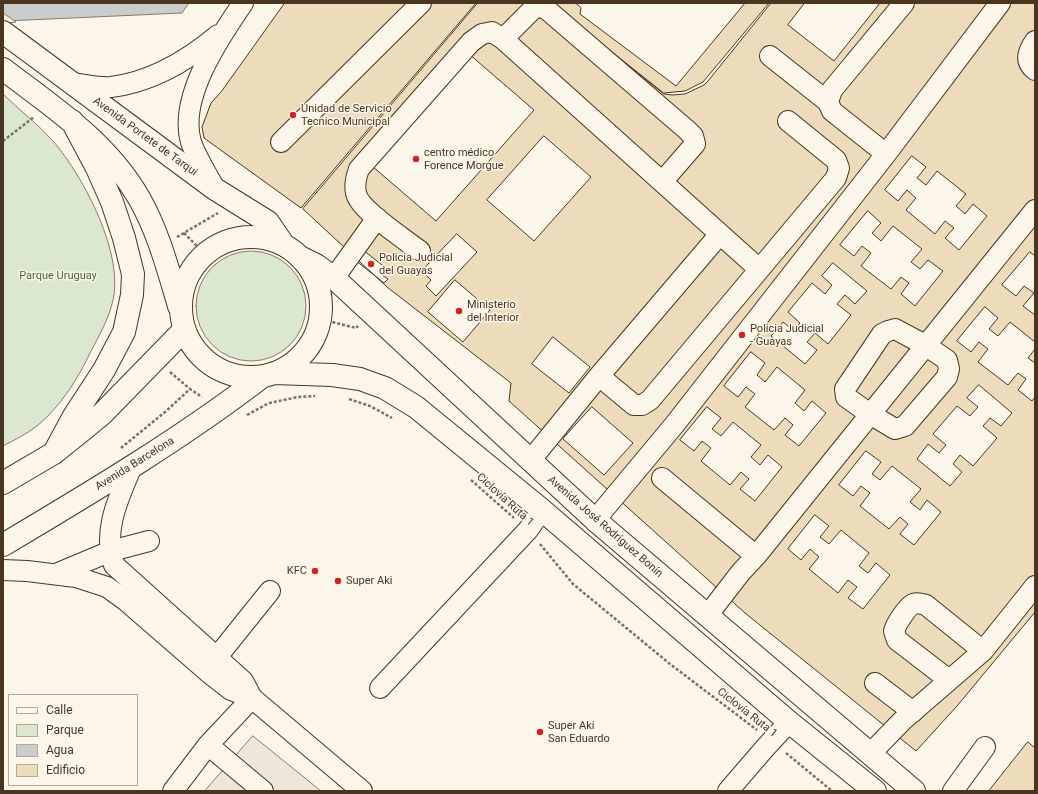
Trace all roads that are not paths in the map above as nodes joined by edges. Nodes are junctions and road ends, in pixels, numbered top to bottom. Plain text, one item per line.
1 (244, 3) edge
2 (421, 3) edge
3 (904, 3) edge
4 (1000, 3) edge
5 (224, 30) junction
6 (11, 38) edge
7 (503, 39) junction
8 (1035, 41) edge
9 (770, 56) dead end
10 (3, 69) edge
11 (1035, 70) edge
12 (71, 83) junction
13 (828, 102) junction
14 (72, 121) junction
15 (788, 121) dead end
16 (281, 142) dead end
17 (886, 154) junction
18 (662, 182) junction
19 (214, 199) junction
20 (1035, 210) edge
21 (377, 218) junction
22 (720, 234) junction
23 (283, 244) junction
24 (420, 251) dead end
25 (302, 258) junction
26 (759, 269) junction
27 (334, 278) junction
28 (182, 320) junction
29 (925, 345) junction
30 (269, 374) junction
31 (599, 376) junction
32 (870, 414) junction
33 (54, 453) junction
34 (530, 461) junction
35 (132, 466) junction
36 (662, 478) dead end
37 (3, 483) edge
38 (542, 510) junction
39 (595, 520) junction
40 (149, 541) dead end
41 (3, 545) edge
42 (110, 551) junction
43 (756, 556) junction
44 (3, 570) edge
45 (56, 574) junction
46 (3, 581) edge
47 (1035, 586) edge
48 (270, 590) dead end
49 (125, 600) junction
50 (708, 616) junction
51 (983, 651) junction
52 (217, 657) junction
53 (949, 680) junction
54 (875, 683) dead end
55 (380, 688) dead end
56 (252, 698) junction
57 (913, 712) junction
58 (789, 722) junction
59 (208, 745) junction
60 (985, 747) dead end
61 (870, 754) junction
62 (173, 791) edge
63 (263, 791) edge
64 (362, 791) edge
65 (728, 791) edge
66 (875, 791) edge
67 (914, 791) edge
68 (953, 791) edge

1 - 5 street
2 - 16 street
3 - 13 street
4 - 17 street
5 - 12 street
5 - 19 street
6 - 12 main road, Avenida Portete de Tarqui
7 - 18 street
7 - 18 street
7 - 21 street
8 - 11 street
9 - 13 street
10 - 14 main road
12 - 19 main road, Avenida Portete de Tarqui
13 - 17 street
14 - 28 main road
14 - 33 main road
15 - 26 street
17 - 39 street
18 - 22 street
19 - 23 main road, Avenida Portete de Tarqui
20 - 29 street
21 - 24 street
21 - 27 street
22 - 26 street
22 - 31 street
23 - 25 main road
23 - 28 main road
25 - 27 main road, Avenida José Rodríguez Bonín
25 - 30 main road, Avenida Barcelona
26 - 31 street
27 - 34 main road, Avenida José Rodríguez Bonín
28 - 30 main road
28 - 33 main road
29 - 32 street
29 - 32 street
29 - 32 street
30 - 35 main road, Avenida Barcelona
30 - 38 main road
31 - 34 street
32 - 43 street
33 - 37 main road
34 - 39 main road, Avenida José Rodríguez Bonín
35 - 41 main road, Avenida Barcelona
35 - 42 street
36 - 43 street
38 - 55 street
38 - 58 main road
39 - 50 main road, Avenida José Rodríguez Bonín
40 - 42 street
42 - 45 street
42 - 52 street
43 - 50 street
44 - 45 street
45 - 49 street
46 - 49 street
47 - 51 street
48 - 52 street
49 - 56 street
50 - 61 main road, Avenida José Rodríguez Bonín
51 - 53 street
51 - 53 street
52 - 56 street
53 - 57 street
54 - 57 street
56 - 59 street
56 - 64 street
57 - 61 street
58 - 65 street
58 - 66 main road
59 - 62 street
59 - 63 street
60 - 68 street
61 - 67 main road, Avenida José Rodríguez Bonín

